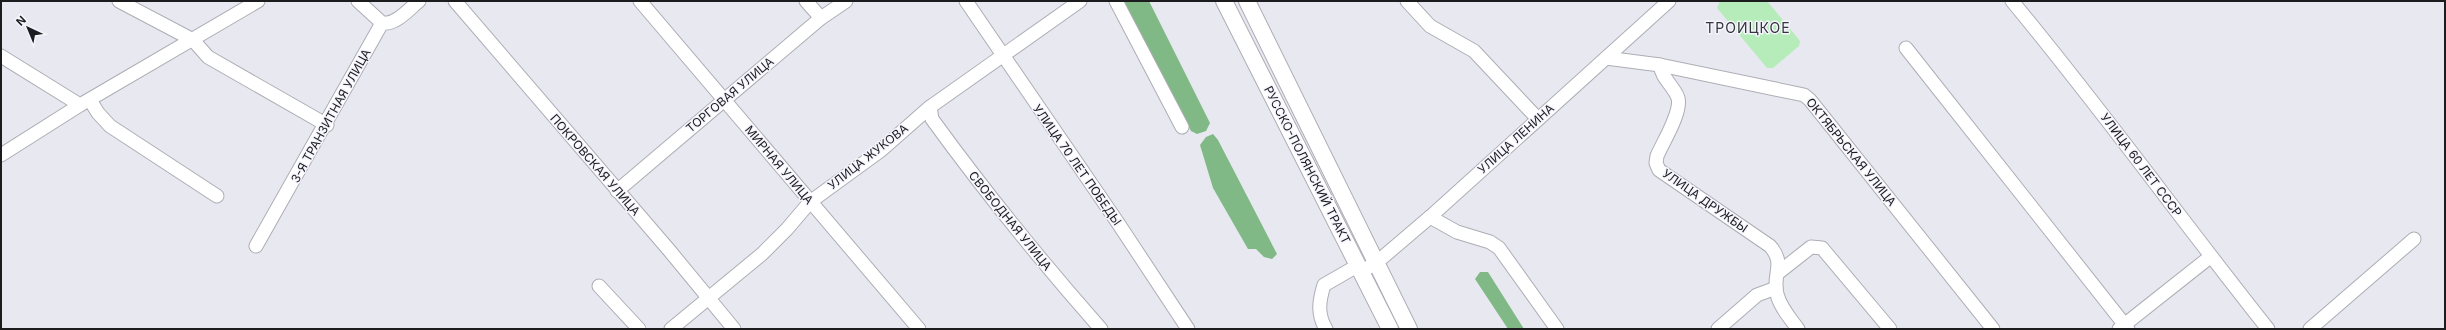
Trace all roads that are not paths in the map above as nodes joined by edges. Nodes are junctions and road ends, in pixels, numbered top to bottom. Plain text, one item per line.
1 (119, 1) edge
2 (258, 1) edge
3 (358, 1) edge
4 (419, 1) edge
5 (455, 1) edge
6 (640, 1) edge
7 (806, 1) edge
8 (846, 1) edge
9 (966, 1) edge
10 (1080, 1) edge
11 (1116, 1) edge
12 (1224, 1) edge
13 (1247, 1) edge
14 (1407, 1) edge
15 (1669, 1) edge
16 (2012, 1) edge
17 (822, 18) junction
18 (382, 23) junction
19 (194, 40) junction
20 (1906, 48) dead end
21 (1003, 55) junction
22 (1, 56) edge
23 (1606, 58) junction
24 (1660, 65) junction
25 (724, 100) junction
26 (85, 103) junction
27 (930, 107) junction
28 (1538, 119) junction
29 (327, 125) junction
30 (1182, 127) dead end
31 (1, 155) edge
32 (617, 191) junction
33 (217, 196) dead end
34 (810, 202) junction
35 (1430, 218) junction
36 (2414, 239) dead end
37 (256, 246) dead end
38 (2210, 257) junction
39 (1376, 263) junction
40 (1359, 269) junction
41 (1778, 273) junction
42 (599, 286) dead end
43 (1776, 288) junction
44 (708, 298) junction
45 (2124, 328) edge
46 (639, 329) edge
47 (672, 329) edge
48 (734, 329) edge
49 (919, 329) edge
50 (1101, 329) edge
51 (1188, 329) edge
52 (1326, 329) edge
53 (1390, 329) edge
54 (1409, 329) edge
55 (1557, 329) edge
56 (1718, 329) edge
57 (1798, 329) edge
58 (1890, 329) edge
59 (1993, 329) edge
60 (2268, 329) edge
61 (2310, 329) edge

1 - 19 street
2 - 19 street
3 - 18 street
4 - 18 street
5 - 32 street, ПОКРОВСКАЯ УЛИЦА
6 - 25 street, МИРНАЯ УЛИЦА
7 - 17 street
8 - 17 street, ТОРГОВАЯ УЛИЦА
9 - 21 street, УЛИЦА 70 ЛЕТ ПОБЕДЫ
10 - 21 street, УЛИЦА ЖУКОВА
11 - 30 street
12 - 40 main road, РУССКО-ПОЛЯНСКИЙ ТРАКТ
13 - 39 main road, РУССКО-ПОЛЯНСКИЙ ТРАКТ
14 - 28 street
15 - 23 street, УЛИЦА ЛЕНИНА
16 - 38 street, УЛИЦА 60 ЛЕТ СССР
17 - 25 street, ТОРГОВАЯ УЛИЦА
18 - 29 street, 3-Я ТРАНЗИТНАЯ УЛИЦА
19 - 26 street
19 - 29 street
20 - 45 street
21 - 27 street, УЛИЦА ЖУКОВА
21 - 51 street, УЛИЦА 70 ЛЕТ ПОБЕДЫ
22 - 26 street
23 - 24 street, ОКТЯБРЬСКАЯ УЛИЦА
23 - 28 street, УЛИЦА ЛЕНИНА
24 - 41 street, УЛИЦА ДРУЖБЫ
24 - 59 street, ОКТЯБРЬСКАЯ УЛИЦА
25 - 32 street, ТОРГОВАЯ УЛИЦА
25 - 34 street, МИРНАЯ УЛИЦА
26 - 31 street
26 - 33 street
27 - 34 street, УЛИЦА ЖУКОВА
27 - 50 street, СВОБОДНАЯ УЛИЦА
28 - 35 street, УЛИЦА ЛЕНИНА
29 - 37 street, 3-Я ТРАНЗИТНАЯ УЛИЦА
32 - 44 street, ПОКРОВСКАЯ УЛИЦА
34 - 44 street, УЛИЦА ЖУКОВА
34 - 49 street, МИРНАЯ УЛИЦА
35 - 39 street, УЛИЦА ЛЕНИНА
35 - 55 street
36 - 61 street
38 - 45 street
38 - 60 street, УЛИЦА 60 ЛЕТ СССР
39 - 40 street, УЛИЦА ЛЕНИНА
39 - 54 main road, РУССКО-ПОЛЯНСКИЙ ТРАКТ
40 - 52 street, УЛИЦА ЛЕНИНА
40 - 53 main road, РУССКО-ПОЛЯНСКИЙ ТРАКТ
41 - 43 street, УЛИЦА ДРУЖБЫ
41 - 58 street
42 - 46 street
43 - 56 street
43 - 57 street, УЛИЦА ДРУЖБЫ
44 - 47 street, УЛИЦА ЖУКОВА
44 - 48 street, ПОКРОВСКАЯ УЛИЦА

